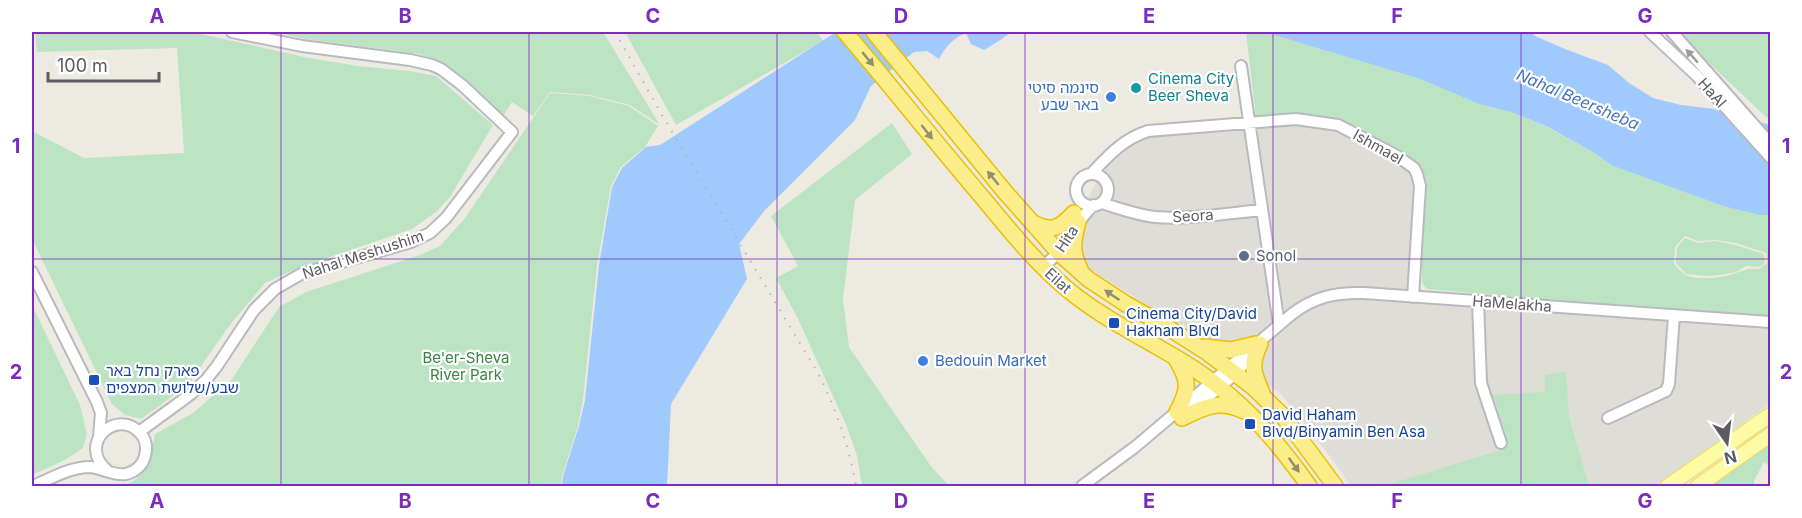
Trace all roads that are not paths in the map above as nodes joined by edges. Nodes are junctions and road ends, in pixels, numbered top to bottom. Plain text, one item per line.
1 (232, 32) edge
2 (846, 32) edge
3 (874, 32) edge
4 (1650, 32) edge
5 (1672, 32) edge
6 (1241, 66) dead end
7 (1249, 123) junction
8 (1770, 142) edge
9 (1117, 146) junction
10 (1770, 157) edge
11 (1092, 174) junction
12 (1106, 185) junction
13 (1097, 204) junction
14 (1125, 210) junction
15 (1259, 210) junction
16 (1076, 211) junction
17 (1031, 222) junction
18 (1056, 250) junction
19 (1043, 267) junction
20 (32, 272) edge
21 (1088, 279) junction
22 (1274, 294) junction
23 (1413, 297) junction
24 (1478, 301) junction
25 (1299, 308) junction
26 (1674, 315) junction
27 (1770, 322) edge
28 (1267, 336) junction
29 (1198, 346) junction
30 (1175, 357) junction
31 (1232, 370) junction
32 (1216, 385) junction
33 (1265, 398) junction
34 (97, 402) junction
35 (1249, 413) junction
36 (1180, 415) junction
37 (1770, 415) edge
38 (1608, 418) dead end
39 (123, 424) junction
40 (139, 432) junction
41 (1770, 435) edge
42 (98, 440) junction
43 (1501, 443) dead end
44 (71, 471) junction
45 (108, 471) junction
46 (1703, 484) edge
47 (33, 486) edge
48 (1082, 486) edge
49 (1309, 486) edge
50 (1335, 486) edge
51 (1668, 486) edge

1 - 40 street, Nahal Meshushim
2 -> 19 highway, Eilat
17 -> 3 highway, Eilat
4 - 10 street, HaAl
8 -> 5 street, HaAl
6 - 7 street
7 - 9 street, Hita
7 - 15 street
7 - 23 street, Ishmael
9 - 11 street, Hita
9 - 12 street, Hita
11 - 12 street
11 - 16 street, Hita
12 - 13 street, Hita
12 - 14 street
13 - 14 street, Seora
13 - 16 street
13 - 16 street, Hita
14 - 15 street, Seora
15 - 22 street
15 - 28 street
16 - 17 highway
16 - 18 street, Hita
16 - 21 highway
17 - 18 highway, Eilat
18 - 19 street, Hita
18 - 21 highway, Eilat
19 - 30 highway, Eilat
20 - 34 street
29 -> 21 highway, Eilat
22 - 25 street
22 - 28 street
23 - 24 street, HaMelakha
23 - 25 street, HaMelakha
24 - 26 street, HaMelakha
24 - 43 street
25 - 28 street, HaMelakha
26 - 27 street, HaMelakha
26 - 38 street
28 - 29 highway
28 - 31 street, HaMelakha
28 - 33 highway
29 - 31 highway, Eilat
30 - 32 highway, Eilat
30 - 36 highway
31 - 32 street, HaMelakha
31 - 33 highway, Eilat
32 - 35 highway, Eilat
32 - 36 street, HaMelakha
33 - 50 highway, Eilat
34 - 39 street
34 - 42 street
35 - 36 highway
35 -> 49 highway, Eilat
36 - 48 street, HaMelakha
37 - 51 main road
39 - 40 street
39 - 42 street
40 - 45 street
41 - 46 main road
42 - 44 street
42 - 45 street
44 - 45 street
44 - 47 street

